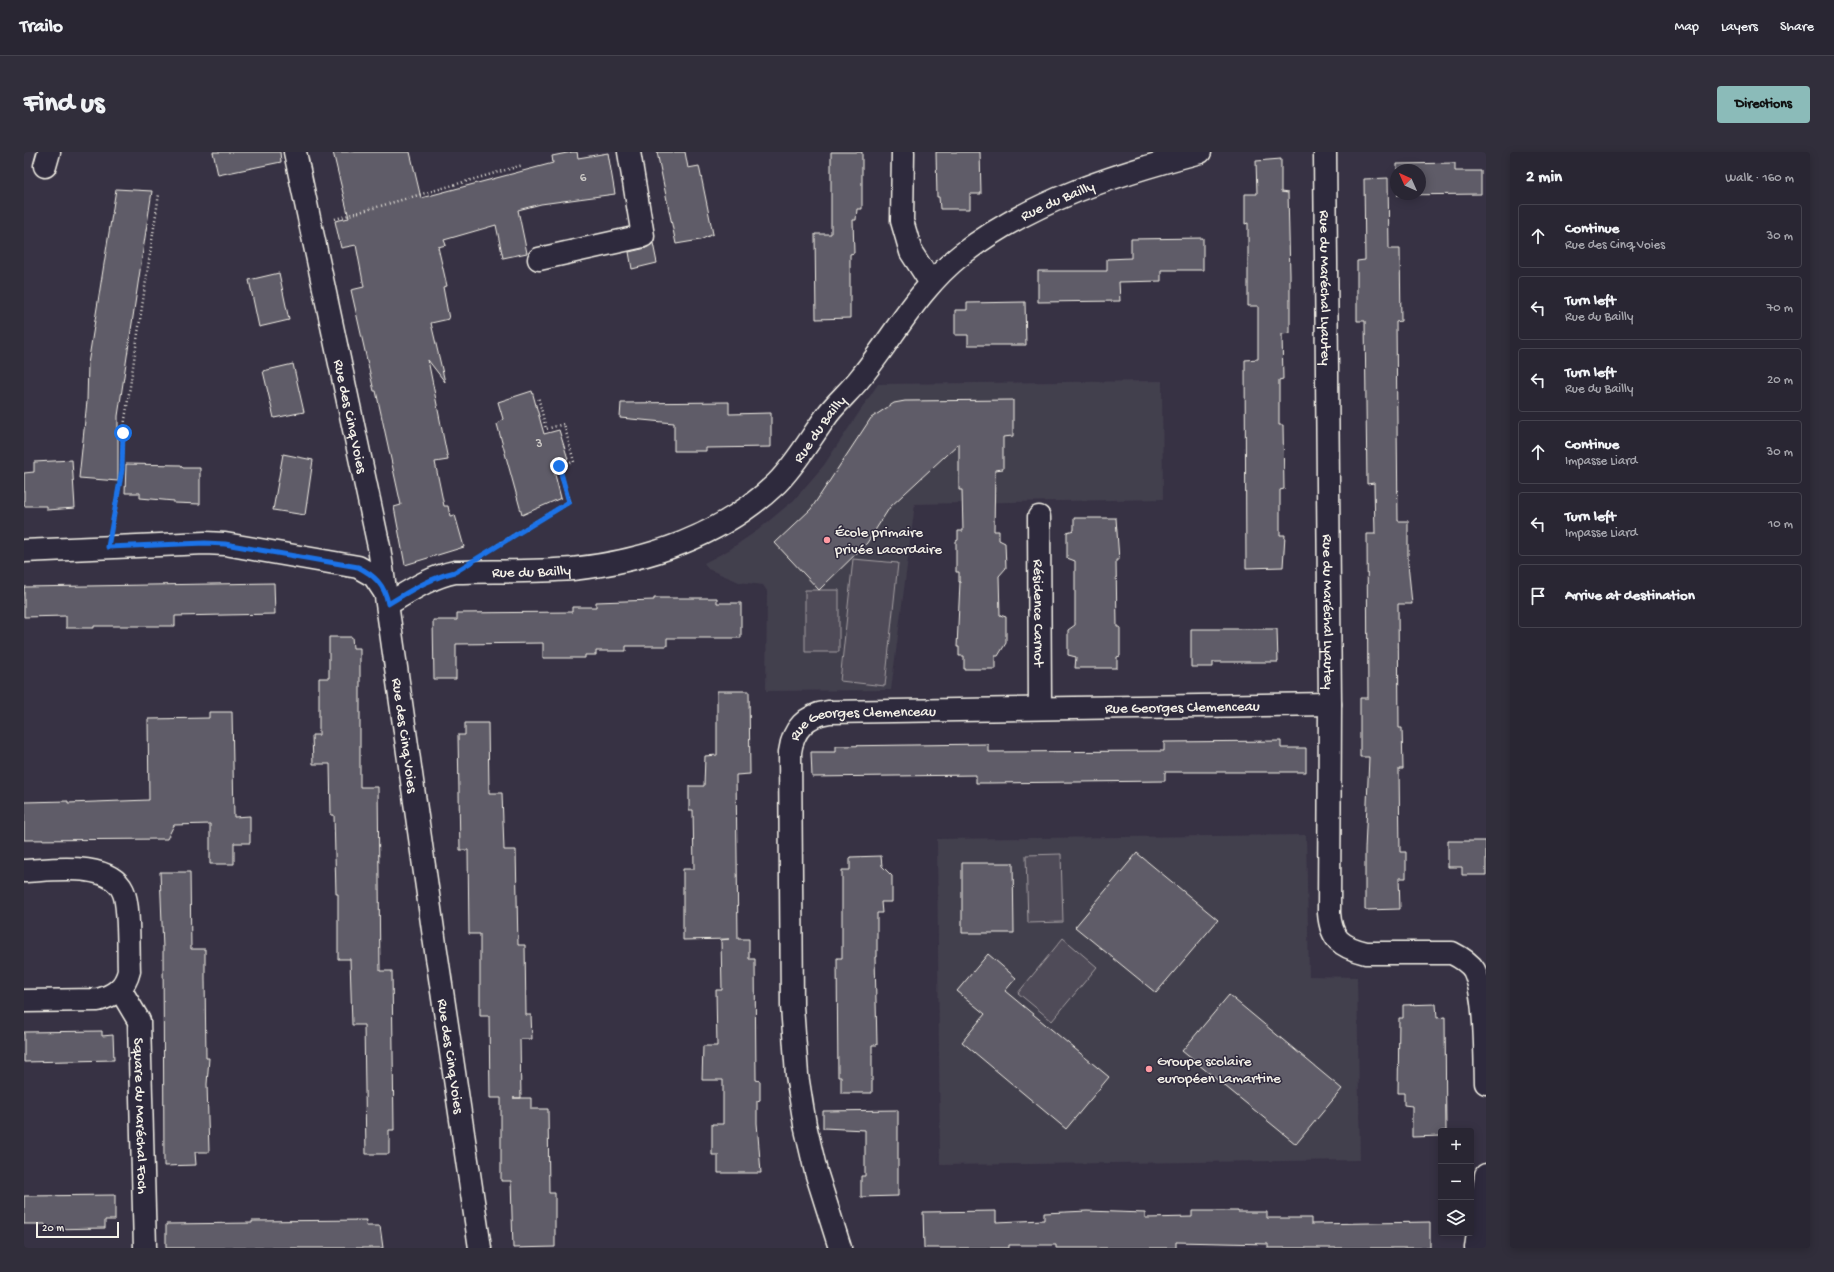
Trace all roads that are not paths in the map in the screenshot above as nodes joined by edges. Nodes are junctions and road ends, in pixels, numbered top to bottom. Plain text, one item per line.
1 (295, 152) edge
2 (629, 152) edge
3 (903, 152) edge
4 (1200, 152) edge
5 (1325, 152) edge
6 (539, 259) dead end
7 (931, 283) junction
8 (1039, 517) dead end
9 (24, 551) edge
10 (387, 599) junction
11 (1330, 704) junction
12 (1040, 708) junction
13 (24, 871) edge
14 (120, 990) junction
15 (24, 1001) edge
16 (1486, 1083) edge
17 (1486, 1175) edge
18 (145, 1248) edge
19 (480, 1248) edge
20 (840, 1248) edge
21 (1476, 1248) edge

1 - 10 street, Rue des Cinq Voies
2 - 6 street
3 - 7 street
4 - 7 street, Rue du Bailly
5 - 11 street, Rue du Maréchal Lyautey
7 - 10 street, Rue du Bailly
8 - 12 street, Résidence Carnot
9 - 10 street
10 - 19 street, Rue des Cinq Voies
11 - 12 street, Rue Georges Clemenceau
11 - 16 street, Rue du Maréchal Lyautey
12 - 20 street, Rue Georges Clemenceau
13 - 14 street
14 - 15 street
14 - 18 street, Square du Maréchal Foch
17 - 21 street

